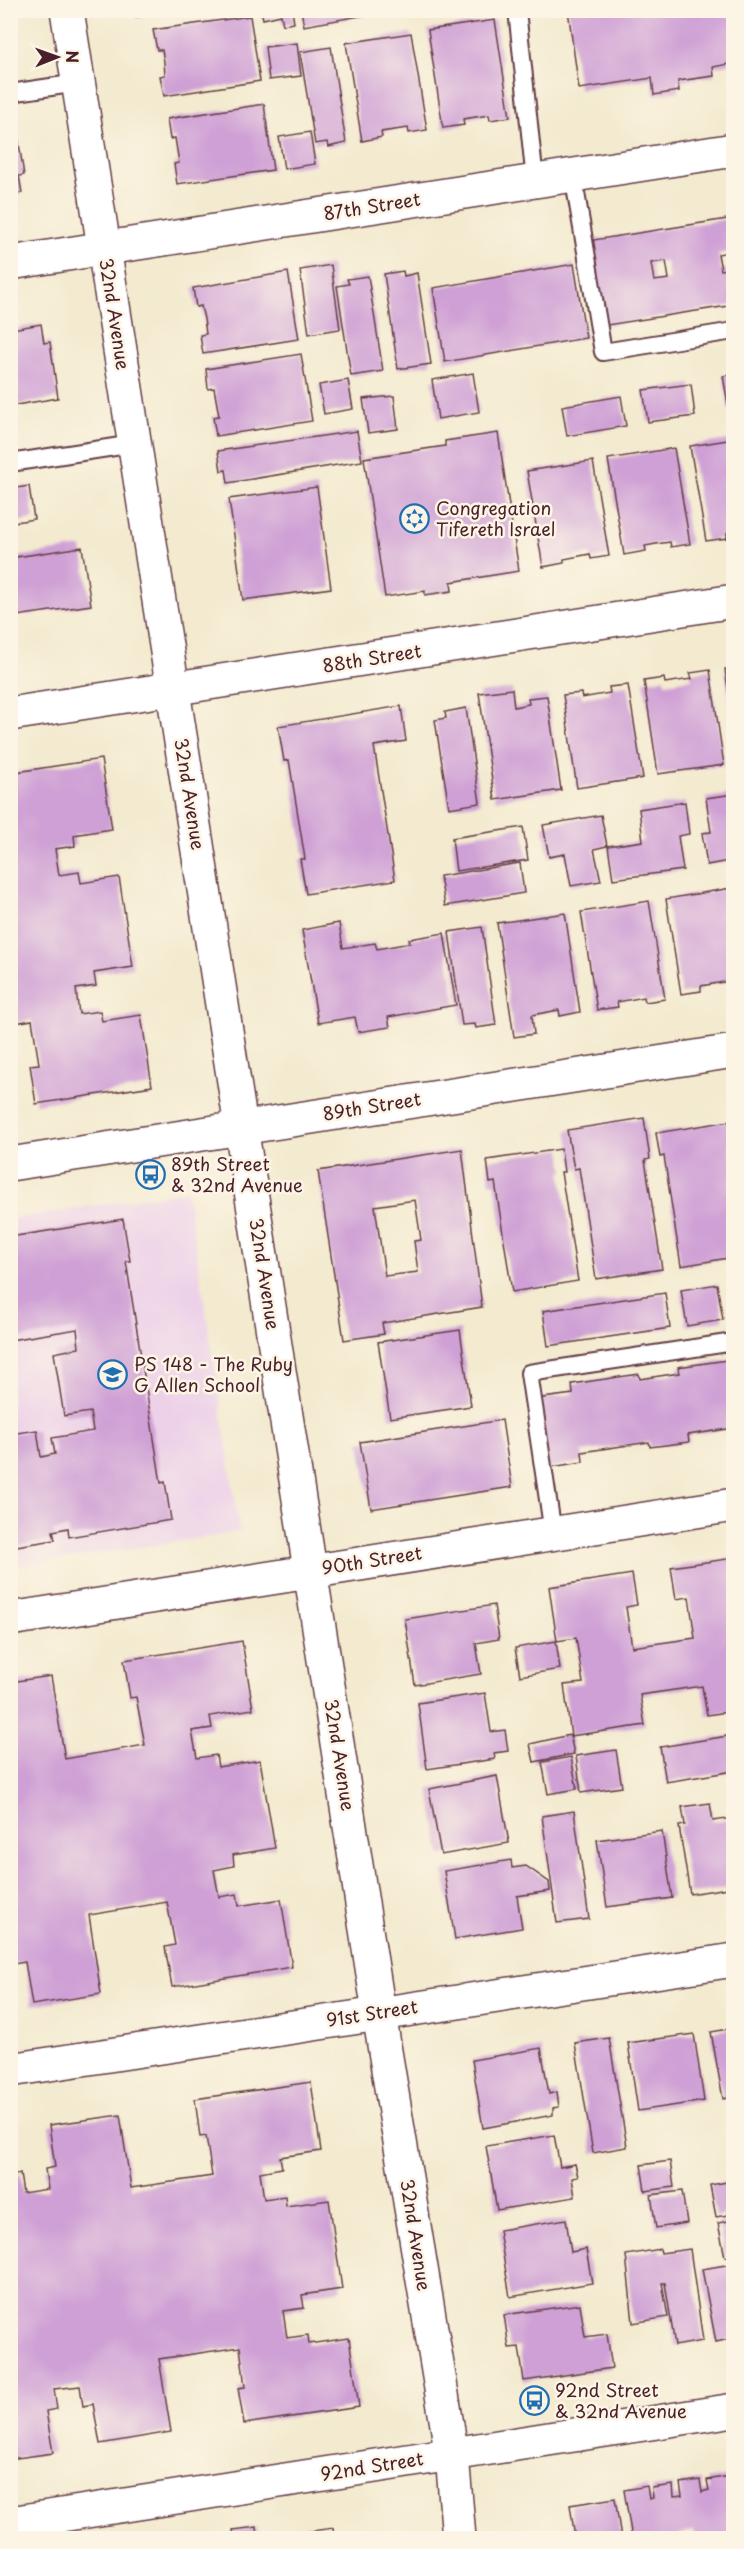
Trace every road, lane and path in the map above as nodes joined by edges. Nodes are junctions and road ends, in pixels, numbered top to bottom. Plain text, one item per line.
1 (67, 10) edge
2 (517, 10) edge
3 (78, 83) junction
4 (10, 93) edge
5 (734, 150) edge
6 (573, 175) junction
7 (535, 181) junction
8 (103, 248) junction
9 (10, 263) edge
10 (734, 331) edge
11 (134, 444) junction
12 (10, 463) edge
13 (734, 602) edge
14 (172, 689) junction
15 (10, 714) edge
16 (734, 1051) edge
17 (241, 1128) junction
18 (10, 1164) edge
19 (734, 1342) edge
20 (734, 1505) edge
21 (553, 1533) junction
22 (310, 1572) junction
23 (10, 1618) edge
24 (734, 1960) edge
25 (380, 2013) junction
26 (10, 2070) edge
27 (734, 2410) edge
28 (452, 2455) junction
29 (10, 2523) edge
30 (459, 2538) edge

1 - 3 street, 32nd Avenue
2 - 7 lane
3 - 4 lane
3 - 8 street, 32nd Avenue
5 - 6 street, 87th Street
6 - 7 street, 87th Street
6 - 10 lane
7 - 8 street, 87th Street
8 - 9 street, 87th Street
8 - 11 street, 32nd Avenue
11 - 12 lane
11 - 14 street, 32nd Avenue
13 - 14 street, 88th Street
14 - 15 street, 88th Street
14 - 17 street, 32nd Avenue
16 - 17 street, 89th Street
17 - 18 street, 89th Street
17 - 22 street, 32nd Avenue
19 - 21 lane
20 - 21 street, 90th Street
21 - 22 street, 90th Street
22 - 23 street, 90th Street
22 - 25 street, 32nd Avenue
24 - 25 street, 91st Street
25 - 26 street, 91st Street
25 - 28 street, 32nd Avenue
27 - 28 street, 92nd Street
28 - 29 street, 92nd Street
28 - 30 street, 32nd Avenue

